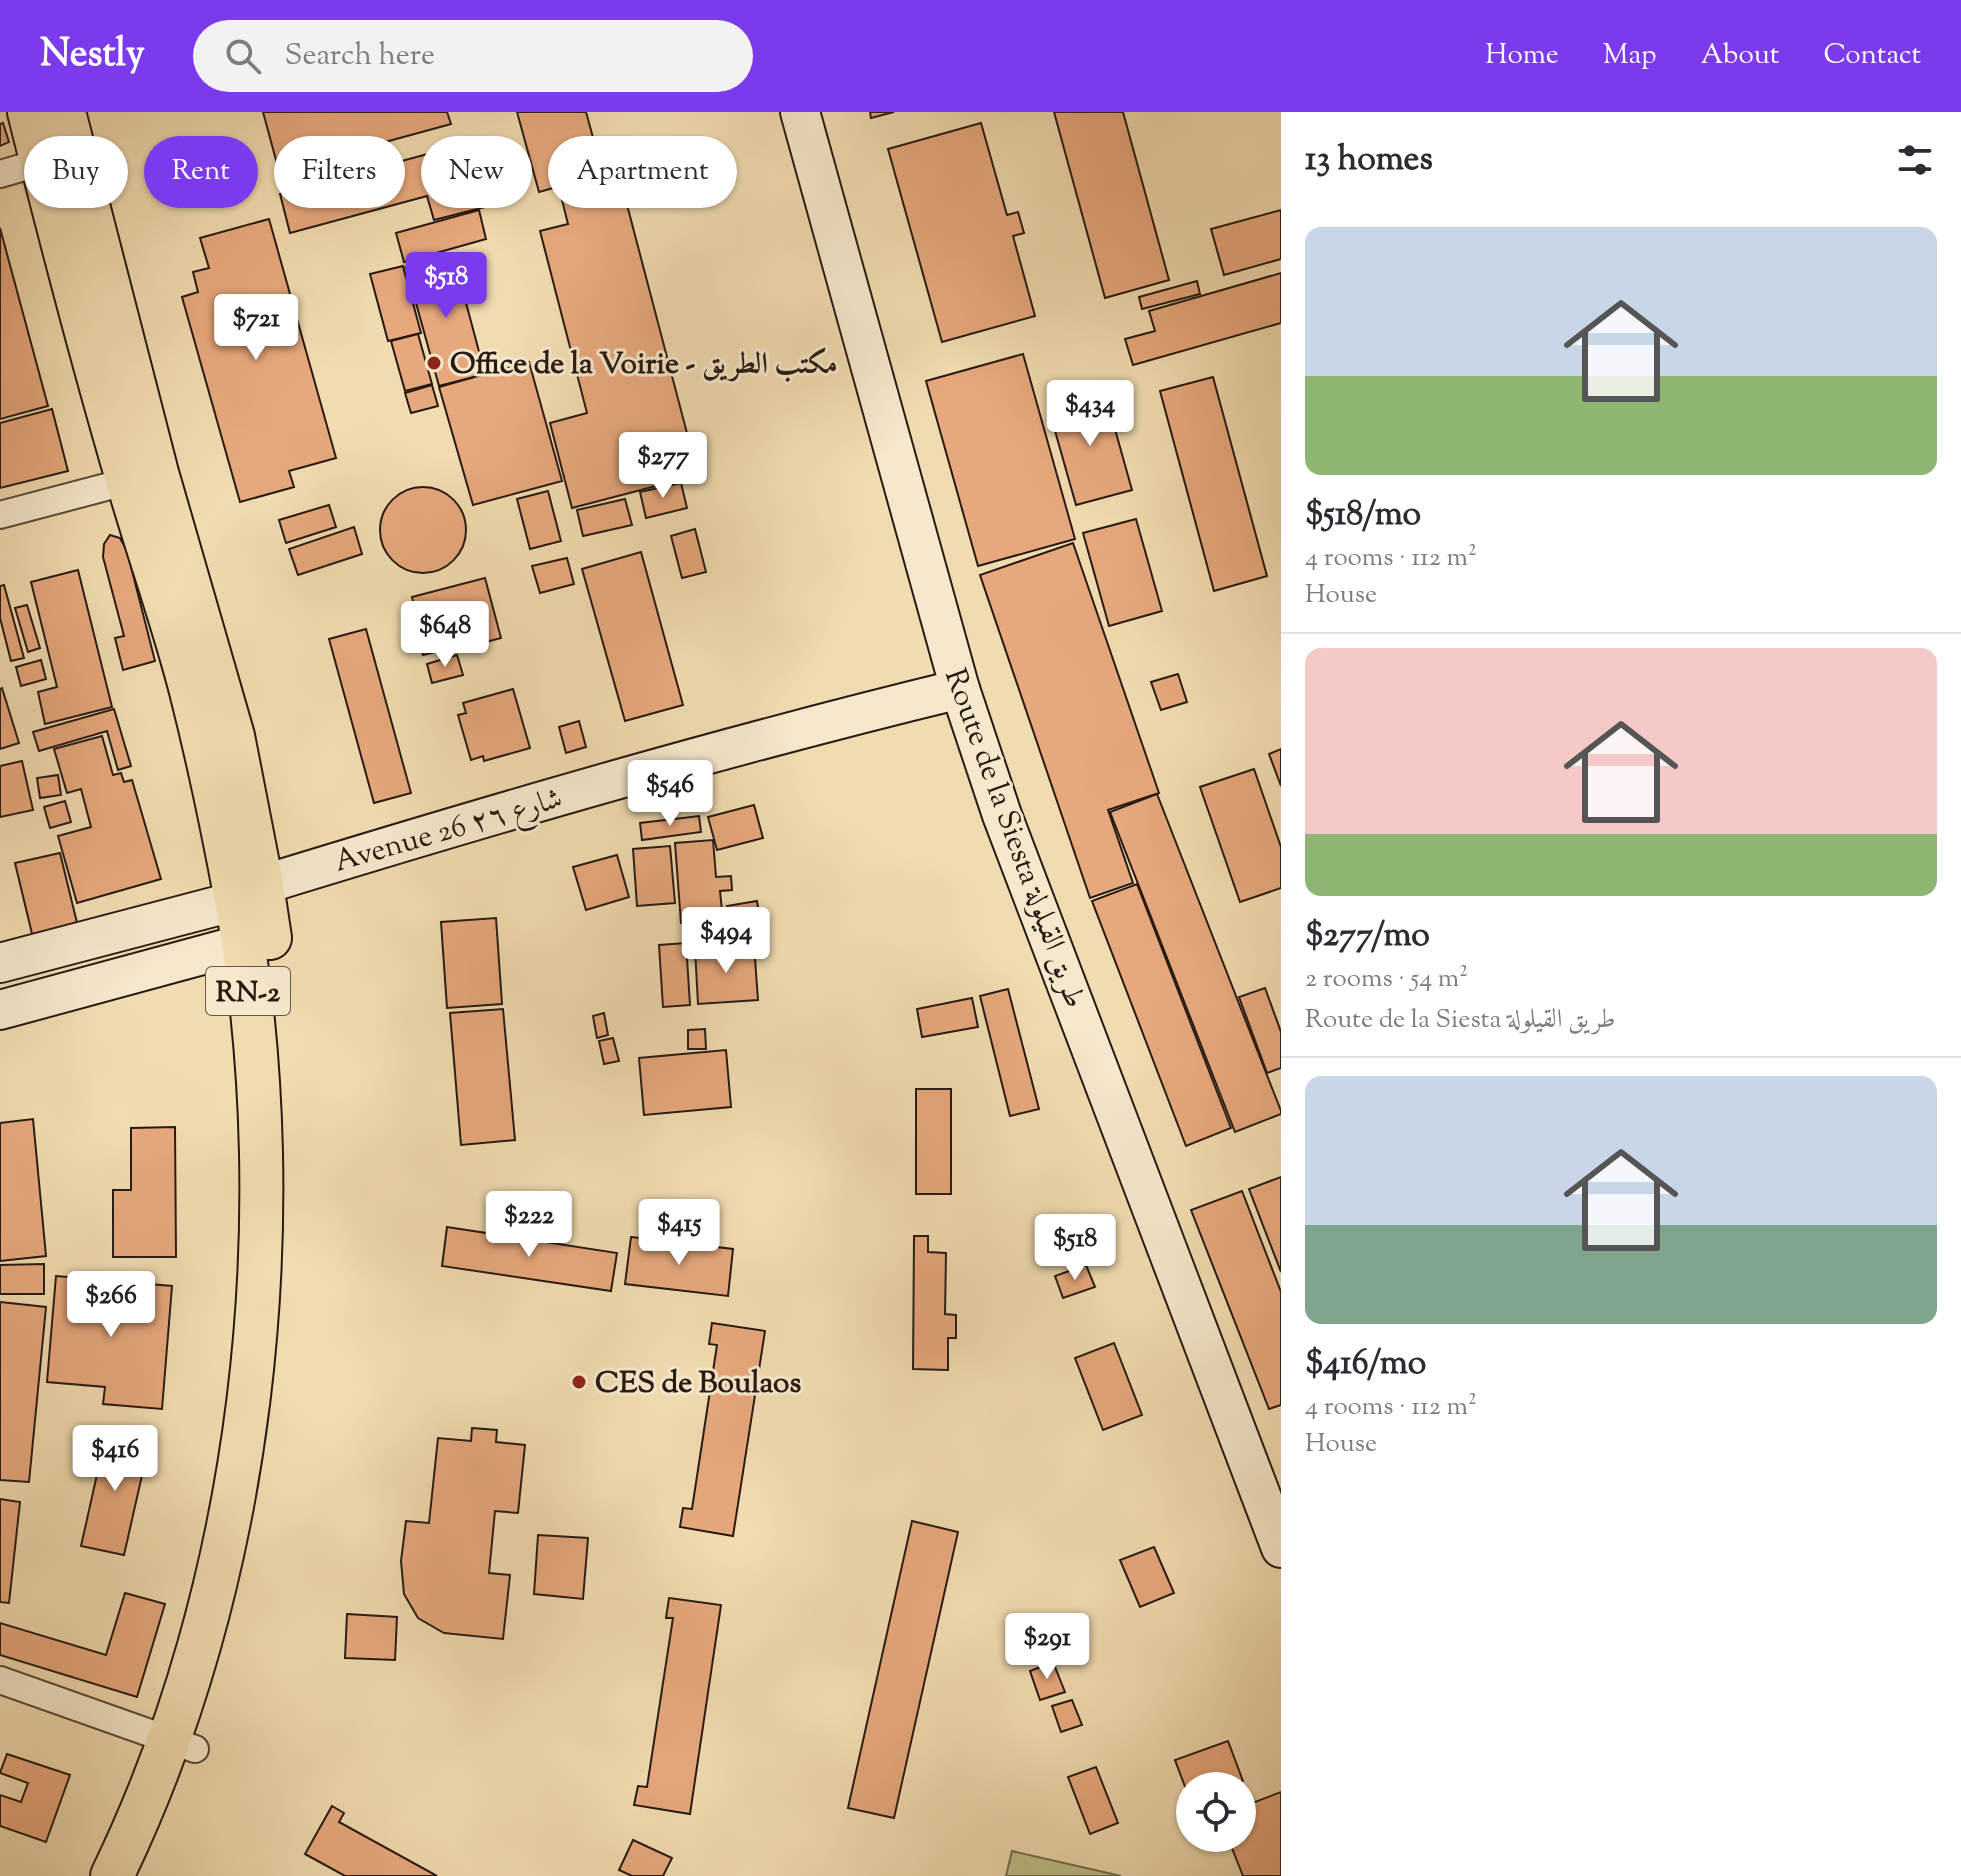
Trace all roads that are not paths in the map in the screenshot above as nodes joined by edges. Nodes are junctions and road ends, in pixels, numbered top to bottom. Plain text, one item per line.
1 (29, 112) edge
2 (64, 112) edge
3 (800, 112) edge
4 (44, 136) edge
5 (61, 136) edge
6 (24, 167) edge
7 (0, 174) edge
8 (71, 208) edge
9 (142, 477) junction
10 (0, 515) edge
11 (960, 689) junction
12 (249, 893) junction
13 (243, 944) junction
14 (0, 963) edge
15 (0, 1010) edge
16 (1281, 1548) edge
17 (0, 1680) edge
18 (182, 1745) junction
19 (112, 1876) edge
20 (140, 1876) edge

1 - 4 main road, RN-2
2 - 5 main road, RN-2
3 - 11 main road, Route de la Siesta طريق القيلولة
6 - 7 street
8 - 9 main road, RN-2
9 - 10 street
9 - 12 main road, RN-2
11 - 12 main road, Avenue 26 شارع ٢٦
11 - 16 main road, Route de la Siesta طريق القيلولة
12 - 13 main road, RN-2
12 - 14 main road, Avenue 26 شارع ٢٦
12 - 18 main road, RN-2
13 - 15 main road
13 - 18 main road, RN-2
17 - 18 street
18 - 19 main road, RN-2
18 - 20 main road, RN-2

